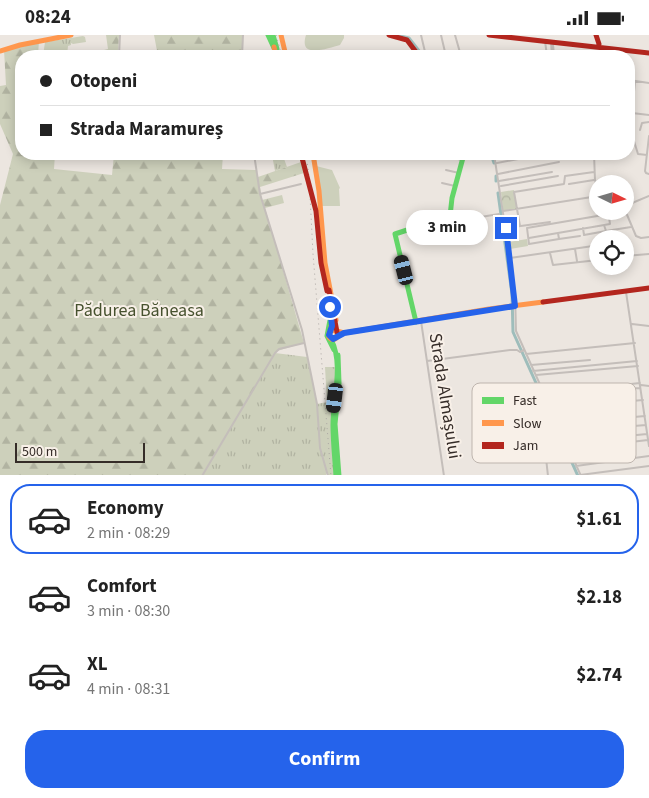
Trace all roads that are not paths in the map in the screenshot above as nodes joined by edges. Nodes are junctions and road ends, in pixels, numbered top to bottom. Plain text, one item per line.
1 (55, 35) edge
2 (71, 35) edge
3 (120, 35) edge
4 (244, 35) edge
5 (271, 35) edge
6 (280, 35) edge
7 (390, 35) edge
8 (421, 35) edge
9 (441, 35) edge
10 (455, 35) edge
11 (489, 35) edge
12 (516, 35) edge
13 (596, 35) edge
14 (404, 37) edge
15 (550, 42) junction
16 (599, 44) junction
17 (610, 48) joint
18 (0, 50) edge
19 (119, 50) edge
20 (243, 50) edge
21 (275, 50) edge
22 (276, 50) edge
23 (284, 50) edge
24 (414, 50) edge
25 (425, 50) edge
26 (445, 50) edge
27 (459, 50) edge
28 (548, 50) edge
29 (552, 50) edge
30 (649, 51) edge
31 (635, 81) edge
32 (649, 83) edge
33 (635, 114) edge
34 (649, 115) edge
35 (649, 122) edge
36 (640, 130) dead end
37 (649, 136) edge
38 (635, 144) edge
39 (638, 154) junction
40 (648, 154) edge
41 (636, 158) dead end
42 (255, 160) edge
43 (304, 160) edge
44 (314, 160) edge
45 (462, 160) edge
46 (496, 160) edge
47 (513, 160) edge
48 (594, 160) edge
49 (559, 162) dead end
50 (497, 163) junction
51 (446, 170) dead end
52 (552, 172) dead end
53 (594, 172) junction
54 (459, 173) junction
55 (649, 173) edge
56 (498, 174) junction
57 (594, 175) edge
58 (558, 176) dead end
59 (499, 181) junction
60 (589, 181) edge
61 (442, 183) dead end
62 (301, 184) dead end
63 (569, 184) dead end
64 (455, 186) junction
65 (500, 186) junction
66 (260, 194) junction
67 (649, 196) edge
68 (589, 197) edge
69 (634, 202) edge
70 (517, 209) junction
71 (503, 211) junction
72 (499, 214) dead end
73 (450, 216) junction
74 (589, 217) edge
75 (610, 220) edge
76 (629, 220) edge
77 (550, 221) dead end
78 (604, 225) junction
79 (520, 226) junction
80 (631, 227) junction
81 (506, 228) junction
82 (583, 228) junction
83 (579, 229) junction
84 (606, 230) edge
85 (612, 230) edge
86 (558, 233) junction
87 (589, 234) edge
88 (584, 235) junction
89 (580, 236) junction
90 (649, 237) edge
91 (528, 238) junction
92 (559, 239) junction
93 (589, 247) edge
94 (575, 249) junction
95 (550, 253) junction
96 (649, 254) edge
97 (634, 255) edge
98 (510, 258) junction
99 (589, 260) edge
100 (577, 262) junction
101 (649, 288) edge
102 (328, 290) junction
103 (626, 290) junction
104 (512, 306) junction
105 (331, 315) junction
106 (419, 321) junction
107 (632, 323) junction
108 (649, 326) edge
109 (335, 336) junction
110 (304, 343) junction
111 (634, 343) junction
112 (524, 350) junction
113 (526, 354) junction
114 (336, 359) junction
115 (582, 359) dead end
116 (590, 360) dead end
117 (427, 361) junction
118 (637, 361) junction
119 (560, 363) junction
120 (531, 365) junction
121 (638, 366) junction
122 (534, 371) junction
123 (536, 375) junction
124 (539, 383) edge
125 (636, 385) edge
126 (640, 385) junction
127 (636, 386) edge
128 (649, 386) edge
129 (636, 400) edge
130 (642, 400) junction
131 (645, 416) junction
132 (636, 417) edge
133 (646, 425) junction
134 (636, 426) edge
135 (648, 434) junction
136 (636, 435) edge
137 (648, 440) edge
138 (649, 445) edge
139 (649, 456) edge
140 (636, 458) edge
141 (574, 463) edge
142 (598, 463) edge
143 (576, 466) junction
144 (649, 466) edge
145 (202, 475) edge
146 (328, 475) edge
147 (338, 475) edge
148 (444, 475) edge
149 (580, 475) edge

1 - 18 main road
2 - 18 main road
3 - 19 street
4 - 20 street
5 - 21 main road
5 - 22 main road
6 - 23 main road
7 - 14 main road
8 - 25 street
9 - 26 street
10 - 27 street
11 - 15 main road
12 - 16 main road
13 - 16 main road
14 - 24 main road
15 - 17 main road
15 - 28 street
15 - 29 street
16 - 30 main road
17 - 30 main road
31 - 32 street
33 - 34 street
35 - 36 street
37 - 40 street
38 - 39 street
39 - 40 street
39 - 41 street
40 - 55 street
42 - 66 street
43 - 102 main road, bridge
44 - 109 main road
45 - 54 main road
46 - 50 street
47 - 50 street
48 - 53 street
49 - 56 street
50 - 56 street
51 - 54 street
52 - 59 street
53 - 57 street
53 - 70 street
54 - 64 main road
56 - 59 street
58 - 65 street
59 - 65 street
60 - 63 street
61 - 64 street
62 - 66 street
64 - 73 main road
65 - 71 street
66 - 110 street
67 - 69 street
68 - 70 street
70 - 71 street
70 - 79 street
71 - 81 street
72 - 73 street
73 - 106 main road
74 - 91 street
75 - 78 street
76 - 80 street
77 - 79 street
78 - 82 street
78 - 84 street
79 - 81 street
80 - 85 street
80 - 90 street
81 - 98 street
82 - 83 street
82 - 88 street
83 - 86 street
83 - 89 street
86 - 91 street
86 - 92 street
87 - 88 street
88 - 89 street
89 - 92 street
91 - 92 street
93 - 94 street
94 - 95 street
94 - 100 street
95 - 98 street
95 - 100 street
96 - 97 street
98 - 104 street
99 - 100 street
101 - 103 main road
102 - 105 main road
102 - 109 main road
103 - 104 main road
103 - 107 street
104 - 106 main road
104 - 112 street
105 - 109 main road
105 - 114 main road
106 - 109 main road
106 - 117 street, Strada Almașului
107 - 108 street
107 - 111 street
109 - 114 main road
109 - 147 main road
110 - 145 street
110 - 146 street
111 - 113 street
111 - 118 street
112 - 113 street
112 - 117 street
113 - 120 street
114 - 147 main road
115 - 119 street
116 - 119 street
117 - 148 street, Strada Almașului
118 - 121 street
118 - 122 street
119 - 120 street
120 - 122 street
121 - 123 street
121 - 126 street
122 - 123 street
123 - 124 street
125 - 126 street
126 - 127 street
126 - 128 street
126 - 130 street
129 - 130 street
130 - 131 street
131 - 132 street
131 - 133 street
133 - 134 street
133 - 135 street
135 - 136 street
135 - 137 street
137 - 138 street
139 - 140 street
141 - 143 street
142 - 143 street
143 - 149 street
144 - 149 street

